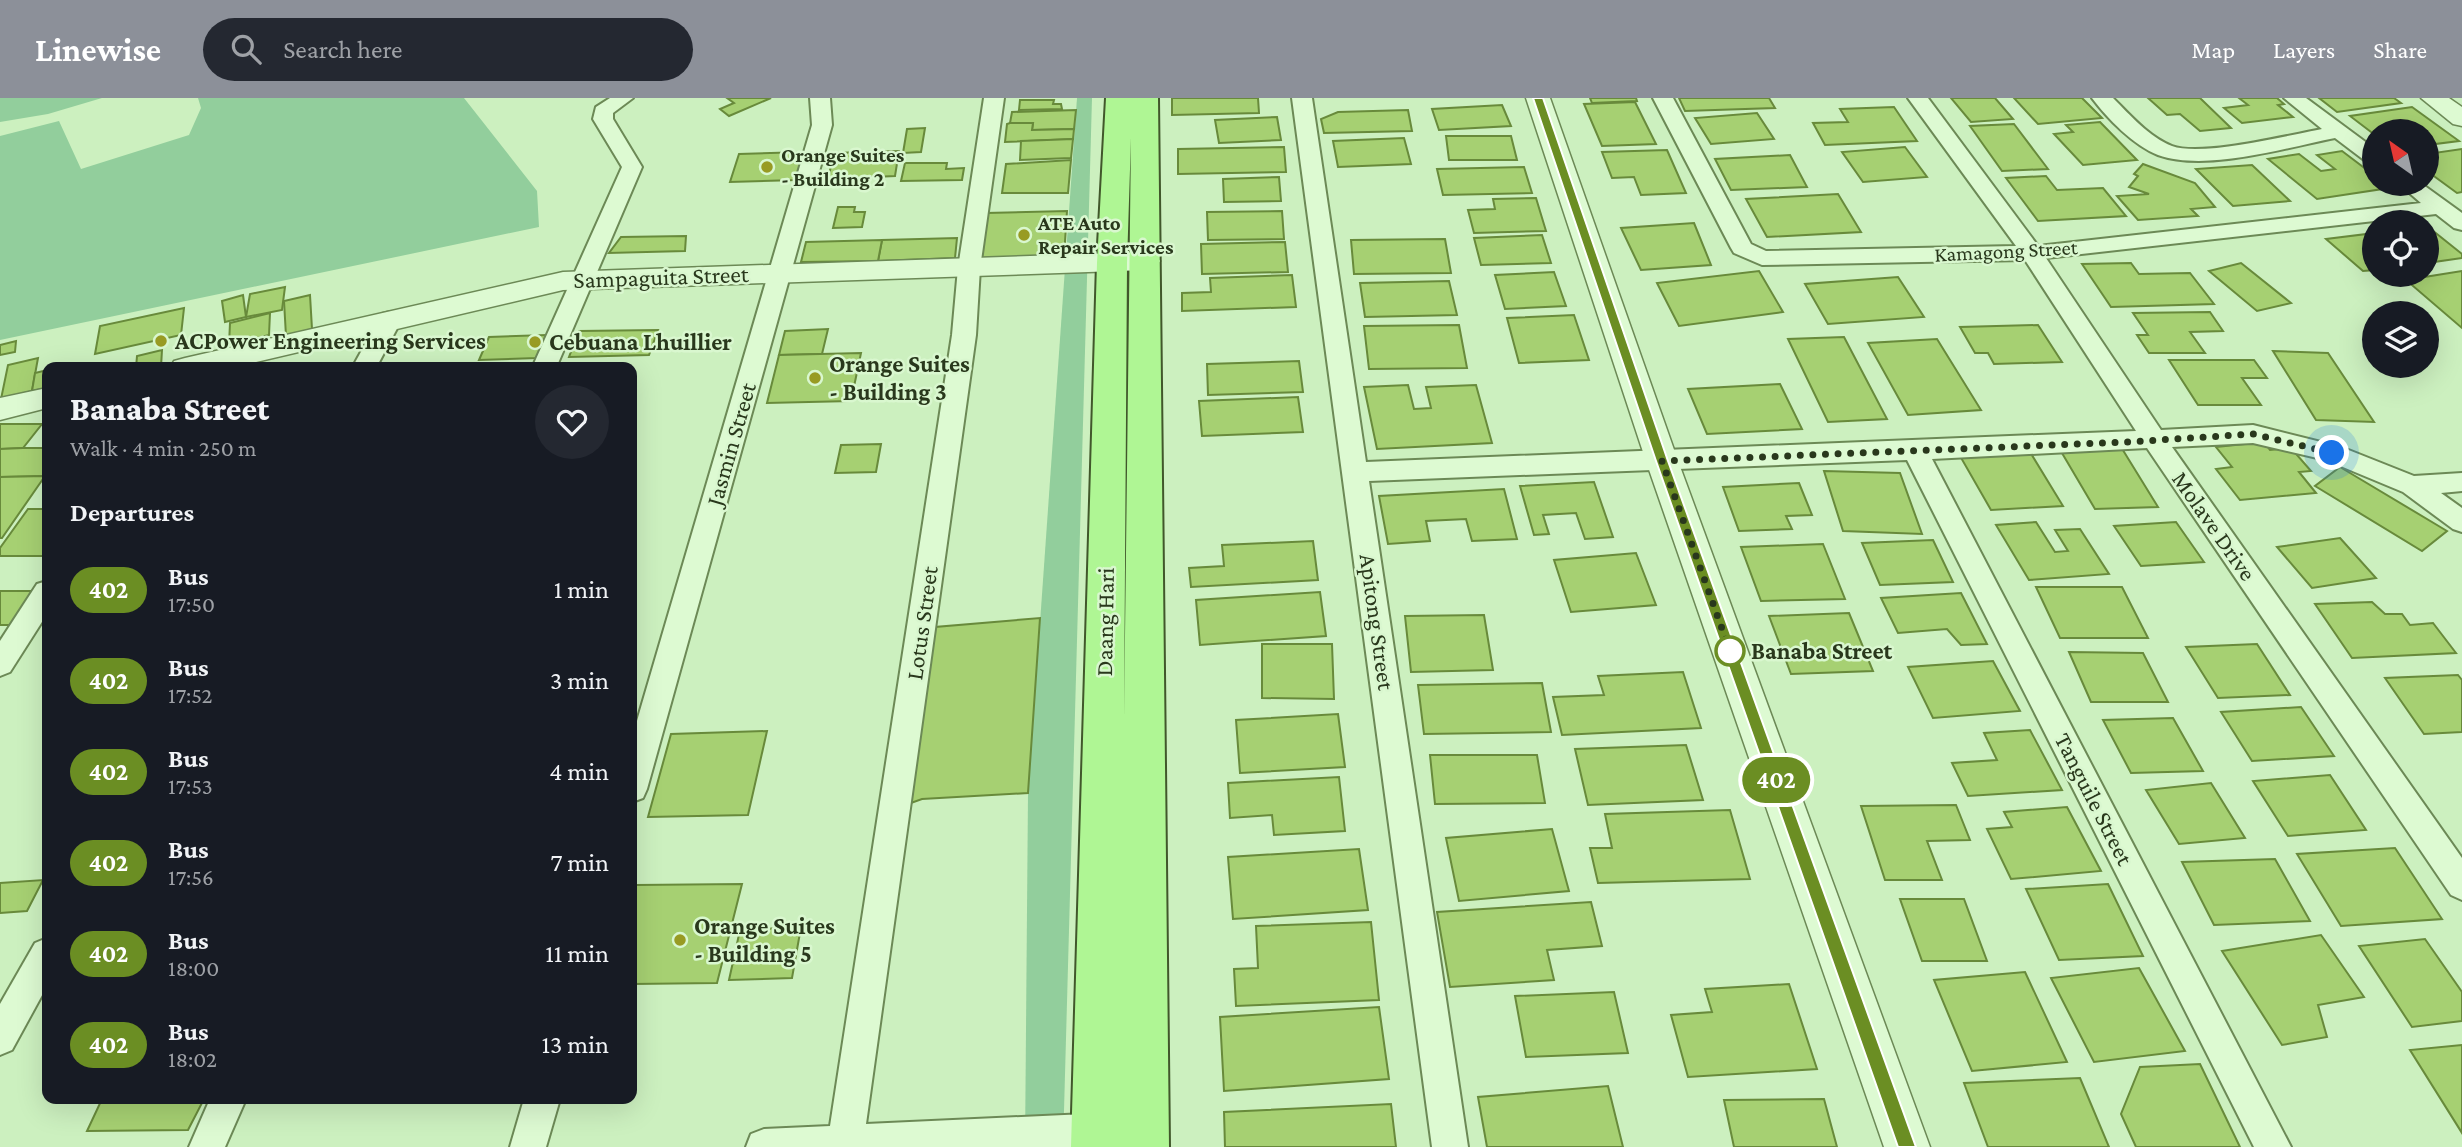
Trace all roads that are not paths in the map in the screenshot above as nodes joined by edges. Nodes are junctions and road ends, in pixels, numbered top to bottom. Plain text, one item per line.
1 (623, 98) edge
2 (820, 98) edge
3 (994, 98) edge
4 (1119, 98) edge
5 (1145, 98) edge
6 (1303, 98) edge
7 (1538, 98) edge
8 (1663, 98) edge
9 (1918, 98) edge
10 (2102, 98) edge
11 (2294, 98) edge
12 (2433, 98) edge
13 (2462, 119) edge
14 (2336, 132) junction
15 (2362, 150) edge
16 (2426, 196) edge
17 (2441, 207) junction
18 (2462, 223) edge
19 (2032, 253) junction
20 (1129, 262) junction
21 (969, 268) junction
22 (780, 272) junction
23 (582, 280) junction
24 (390, 319) junction
25 (214, 362) edge
26 (367, 362) edge
27 (547, 362) edge
28 (42, 399) edge
29 (0, 409) edge
30 (2155, 440) junction
31 (1915, 451) junction
32 (1662, 461) junction
33 (1357, 472) junction
34 (2462, 482) edge
35 (2412, 485) junction
36 (2462, 522) edge
37 (42, 601) edge
38 (0, 664) edge
39 (637, 772) edge
40 (2462, 885) edge
41 (42, 963) edge
42 (0, 1038) edge
43 (226, 1104) edge
44 (541, 1104) edge
45 (1144, 1137) edge
46 (1096, 1139) edge
47 (845, 1146) edge
48 (207, 1147) edge
49 (528, 1147) edge
50 (764, 1147) edge
51 (1450, 1147) edge
52 (1907, 1147) edge
53 (2273, 1147) edge

1 - 23 street
2 - 22 street, Jasmin Street
3 - 21 street, Lotus Street
4 - 20 main road, Daang Hari
5 - 20 main road, Daang Hari
6 - 33 street, Apitong Street
7 - 32 street
8 - 19 street, Kamagong Street
9 - 19 street, Molave Drive
10 - 14 street
11 - 14 street
12 - 13 street
14 - 15 street
16 - 17 street
17 - 18 street
17 - 19 street, Kamagong Street
19 - 30 street, Molave Drive
20 - 21 street, Sampaguita Street
20 - 45 main road, Daang Hari
20 - 46 main road, Daang Hari
21 - 22 street, Sampaguita Street
21 - 47 street, Lotus Street
22 - 23 street, Sampaguita Street
22 - 39 street, Jasmin Street
23 - 24 street, Sampaguita Street
23 - 27 street
24 - 25 street, Sampaguita Street
24 - 26 street
28 - 29 street
30 - 31 street
30 - 35 street
30 - 40 street, Molave Drive
31 - 32 street
31 - 53 street, Tanguile Street
32 - 33 street
32 - 52 street
33 - 51 street, Apitong Street
34 - 35 street
35 - 36 street
37 - 38 street
41 - 42 street
43 - 48 street
44 - 49 street
45 - 46 street
46 - 47 street
47 - 50 street

